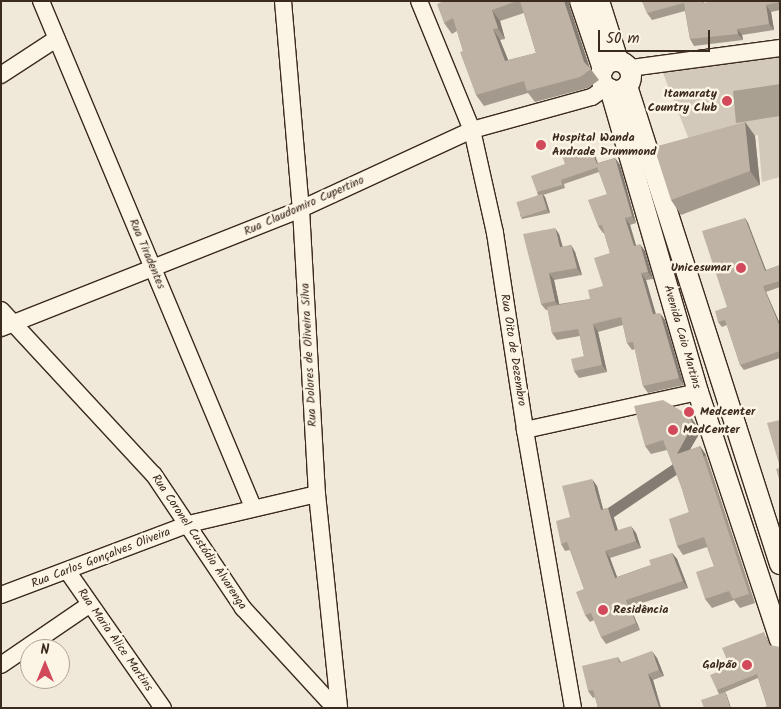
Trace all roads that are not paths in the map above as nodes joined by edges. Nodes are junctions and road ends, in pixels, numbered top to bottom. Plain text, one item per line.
1 (41, 1) edge
2 (283, 1) edge
3 (419, 1) edge
4 (580, 1) edge
5 (599, 1) edge
6 (56, 39) junction
7 (780, 48) edge
8 (1, 75) edge
9 (616, 77) junction
10 (472, 130) junction
11 (301, 209) junction
12 (153, 269) junction
13 (1, 310) edge
14 (8, 326) edge
15 (698, 392) junction
16 (524, 430) junction
17 (317, 494) junction
18 (253, 507) junction
19 (189, 524) junction
20 (780, 564) edge
21 (68, 572) junction
22 (1, 596) edge
23 (89, 605) junction
24 (780, 640) edge
25 (1, 665) edge
26 (163, 708) edge
27 (335, 708) edge
28 (339, 708) edge
29 (574, 708) edge

1 - 6 street, Rua Tiradentes
2 - 11 street, Rua Dolores de Oliveira Silva
3 - 10 street, Rua Oito de Dezembro
4 - 9 main road, Avenida Caio Martins
5 - 9 main road, Avenida Caio Martins
6 - 8 street
6 - 12 street, Rua Tiradentes
7 - 9 street
9 - 10 street, Rua Claudomiro Cupertino
9 - 15 main road, Avenida Caio Martins
9 - 20 main road, Avenida Caio Martins
10 - 11 street, Rua Claudomiro Cupertino
10 - 16 street, Rua Oito de Dezembro
11 - 12 street, Rua Claudomiro Cupertino
11 - 17 street, Rua Dolores de Oliveira Silva
12 - 14 street, Rua Claudomiro Cupertino
12 - 18 street, Rua Tiradentes
13 - 14 street, Rua Coronel Custódio Alvarenga
14 - 19 street, Rua Coronel Custódio Alvarenga
15 - 16 street
15 - 24 main road, Avenida Caio Martins
16 - 29 street, Rua Oito de Dezembro
17 - 18 street, Rua Carlos Gonçalves Oliveira
17 - 28 street, Rua Dolores de Oliveira Silva
18 - 19 street, Rua Carlos Gonçalves Oliveira
19 - 21 street, Rua Carlos Gonçalves Oliveira
19 - 27 street, Rua Coronel Custódio Alvarenga
21 - 22 street, Rua Carlos Gonçalves Oliveira
21 - 23 street, Rua Maria Alice Martins
23 - 25 street
23 - 26 street, Rua Maria Alice Martins

